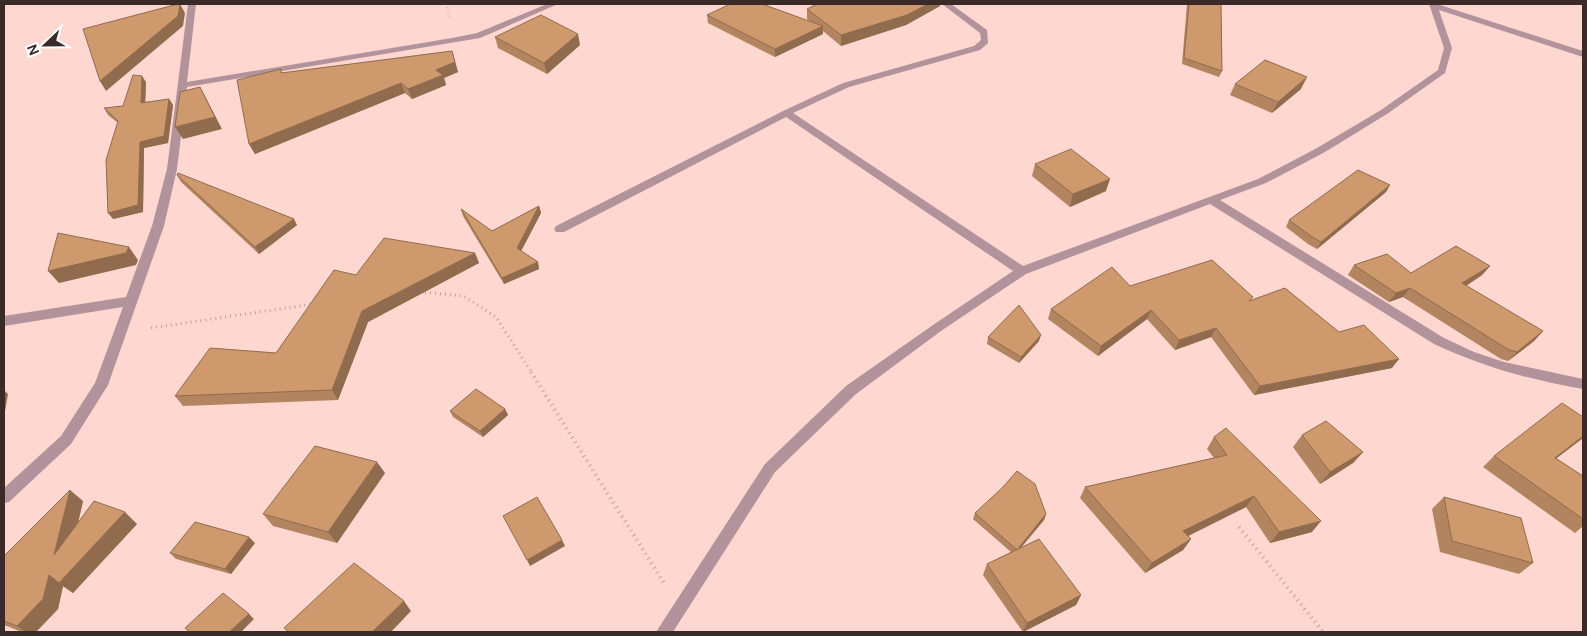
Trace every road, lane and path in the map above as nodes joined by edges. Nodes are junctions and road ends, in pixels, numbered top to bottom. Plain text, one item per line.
1 (192, 4) edge
2 (554, 4) edge
3 (946, 4) edge
4 (1434, 5) edge
5 (1579, 53) edge
6 (1583, 58) edge
7 (184, 86) junction
8 (786, 113) junction
9 (1212, 200) junction
10 (560, 230) dead end
11 (1022, 271) junction
12 (412, 291) edge
13 (130, 301) junction
14 (314, 304) edge
15 (4, 321) edge
16 (119, 333) junction
17 (1583, 384) edge
18 (4, 497) edge
19 (1239, 527) dead end
20 (680, 608) junction
21 (664, 632) edge
22 (1323, 632) edge

1 - 7 street
2 - 7 street
3 - 8 street
4 - 5 street
4 - 9 street
5 - 6 street
7 - 13 street
8 - 10 street
8 - 11 street
9 - 11 street
9 - 17 street
11 - 20 street
12 - 20 path
13 - 15 street
13 - 16 street
14 - 16 path
16 - 18 street
19 - 22 path
20 - 21 street

